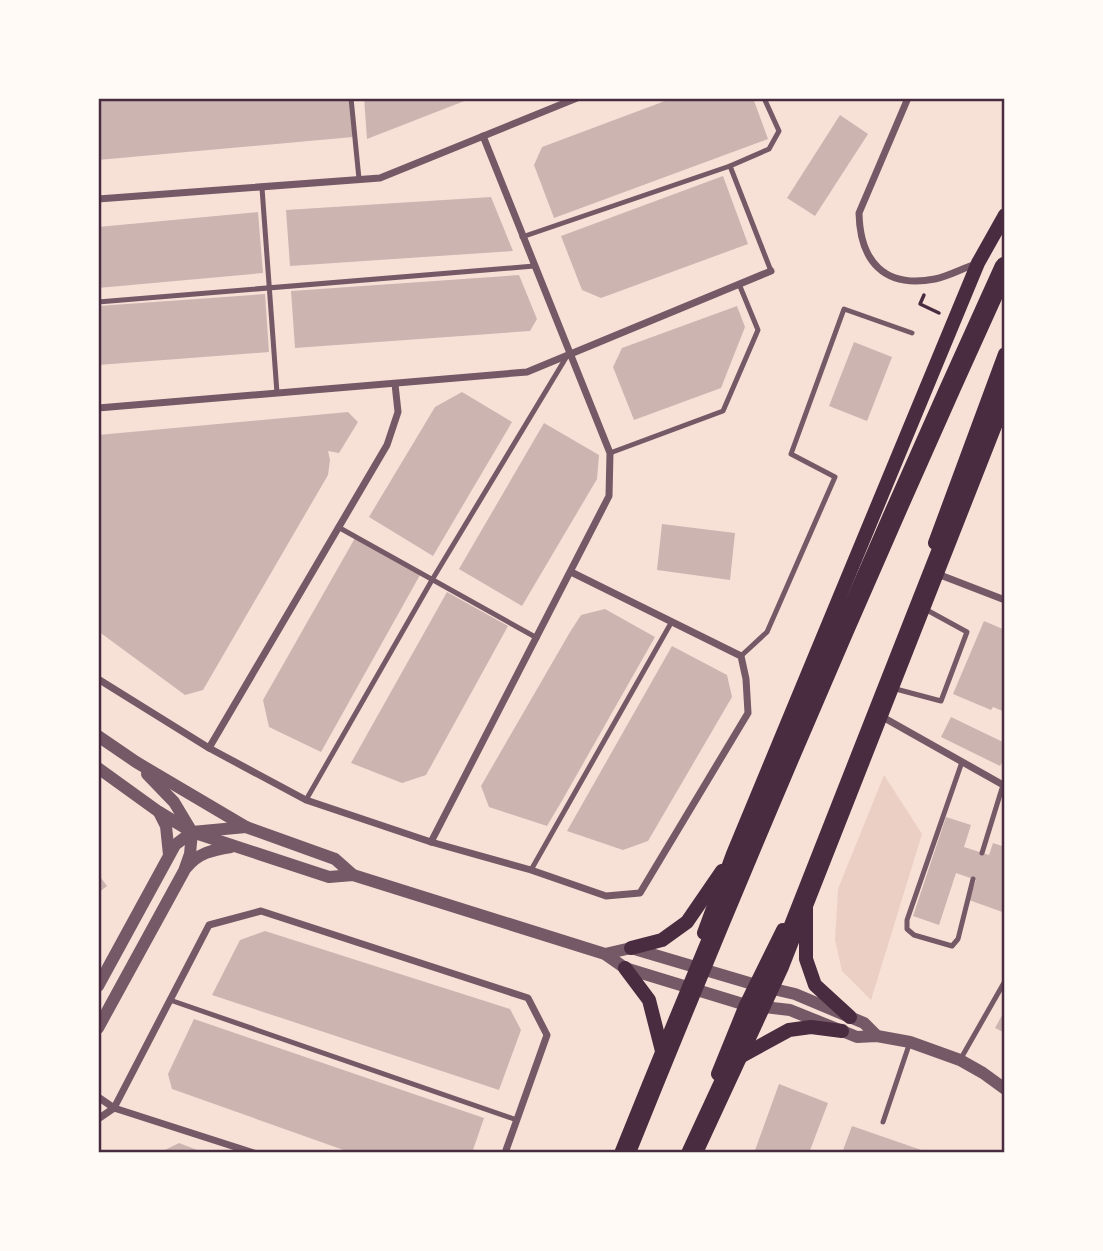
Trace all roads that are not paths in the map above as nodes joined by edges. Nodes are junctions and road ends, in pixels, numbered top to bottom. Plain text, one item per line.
1 (351, 98) edge
2 (577, 98) edge
3 (764, 98) edge
4 (908, 98) edge
5 (483, 136) junction
6 (730, 166) junction
7 (359, 179) junction
8 (262, 188) junction
9 (98, 199) edge
10 (1005, 215) edge
11 (522, 236) junction
12 (978, 263) junction
13 (534, 266) junction
14 (1005, 267) edge
15 (771, 271) joint
16 (739, 284) junction
17 (270, 288) junction
18 (98, 302) edge
19 (912, 333) dead end
20 (569, 354) junction
21 (1005, 354) edge
22 (395, 383) junction
23 (1002, 383) edge
24 (277, 393) junction
25 (98, 408) edge
26 (610, 453) junction
27 (338, 527) junction
28 (925, 569) junction
29 (571, 572) junction
30 (432, 580) junction
31 (1005, 600) edge
32 (913, 603) junction
33 (671, 623) junction
34 (537, 638) junction
35 (741, 656) junction
36 (98, 679) edge
37 (882, 685) junction
38 (873, 712) junction
39 (98, 736) edge
40 (209, 748) junction
41 (136, 762) junction
42 (962, 762) junction
43 (98, 768) edge
44 (1004, 785) edge
45 (306, 800) junction
46 (159, 813) junction
47 (246, 827) junction
48 (192, 832) junction
49 (431, 842) junction
50 (238, 846) junction
51 (982, 853) dead end
52 (733, 854) junction
53 (169, 856) junction
54 (531, 870) junction
55 (184, 871) junction
56 (353, 875) junction
57 (973, 879) dead end
58 (807, 883) junction
59 (631, 948) junction
60 (605, 954) junction
61 (693, 965) junction
62 (625, 968) junction
63 (1005, 981) edge
64 (756, 985) junction
65 (98, 986) edge
66 (685, 986) junction
67 (170, 1000) junction
68 (746, 1005) junction
69 (850, 1017) junction
70 (98, 1028) edge
71 (842, 1031) junction
72 (877, 1036) junction
73 (910, 1042) junction
74 (662, 1051) junction
75 (960, 1060) junction
76 (721, 1067) junction
77 (1005, 1089) edge
78 (98, 1097) edge
79 (114, 1108) junction
80 (98, 1119) edge
81 (517, 1120) junction
82 (883, 1122) dead end
83 (254, 1153) edge
84 (505, 1153) edge
85 (619, 1153) edge
86 (625, 1153) edge
87 (689, 1153) edge

1 - 7 lane
2 - 5 street
3 - 6 lane
4 - 12 street
5 - 7 street
5 - 11 street
6 - 11 lane
6 - 15 lane
7 - 8 street
8 - 9 street
8 - 17 lane
10 - 12 main road
11 - 13 street
12 - 52 main road
13 - 17 lane
13 - 20 street
14 - 86 highway
15 - 16 street
16 - 20 street
16 - 26 lane
17 - 18 lane
17 - 24 lane
19 - 35 lane
20 - 22 street
20 - 26 street
20 - 30 lane
21 - 23 main road
22 - 24 street
22 - 27 street
23 - 28 main road
23 - 87 highway
24 - 25 street
26 - 29 street
27 - 30 lane
27 - 40 street
28 - 31 street
28 - 32 main road
29 - 33 street
29 - 34 street
30 - 34 lane
30 - 45 lane
32 - 37 main road
32 - 37 lane
33 - 35 street
33 - 54 lane
34 - 49 street
35 - 54 street
36 - 40 street
37 - 38 main road
38 - 42 street
38 - 58 main road
39 - 41 street
40 - 45 street
41 - 47 street
41 - 48 street
42 - 44 street
42 - 57 lane
43 - 46 street
44 - 51 lane
45 - 49 street
46 - 48 street
46 - 53 street
47 - 48 street
47 - 56 street
48 - 50 street
48 - 53 street
48 - 55 street
49 - 54 street
50 - 55 street
50 - 56 street
52 - 59 main road
52 - 61 main road
53 - 65 street
55 - 70 street
56 - 60 street
58 - 64 main road
58 - 69 main road
59 - 60 street
59 - 61 street
60 - 62 street
61 - 64 street
61 - 66 main road
62 - 66 street
62 - 74 main road
63 - 75 lane
64 - 68 main road
64 - 69 street
66 - 68 street
66 - 74 main road
67 - 79 street
67 - 81 lane
67 - 81 street
68 - 71 street
68 - 76 main road
69 - 72 street
71 - 72 street
71 - 76 main road
72 - 73 street
73 - 75 street
73 - 82 lane
74 - 85 main road
75 - 77 street
76 - 87 main road
78 - 79 street
79 - 80 street
79 - 83 street
81 - 84 street

